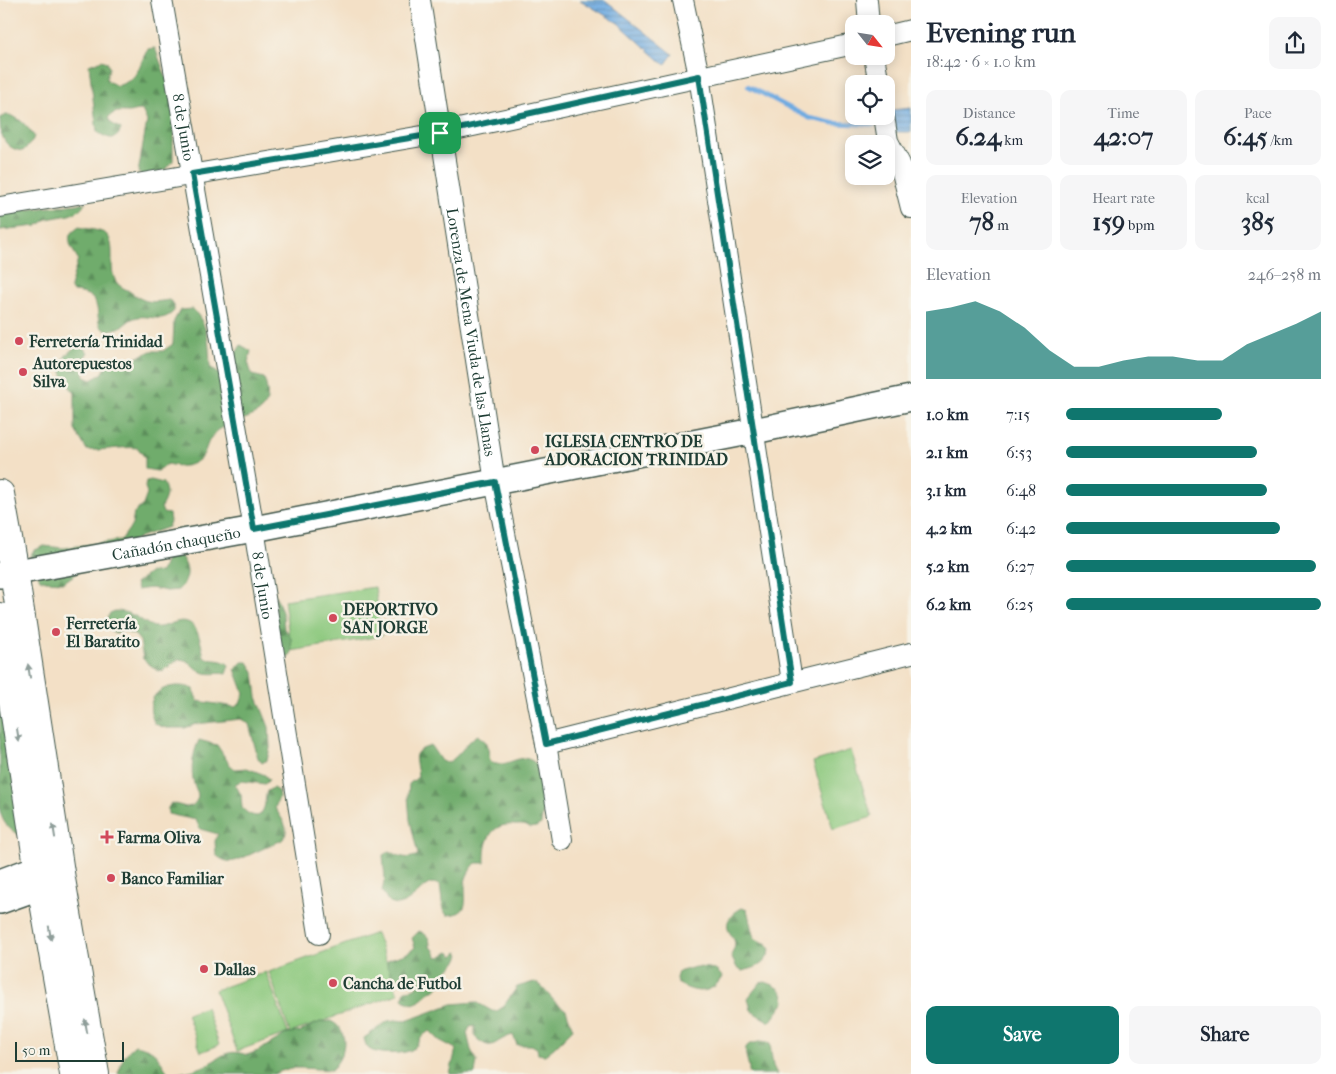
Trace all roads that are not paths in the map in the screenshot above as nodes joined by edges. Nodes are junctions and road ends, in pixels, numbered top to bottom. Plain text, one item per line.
1 (162, 0) edge
2 (420, 0) edge
3 (683, 0) edge
4 (867, 0) edge
5 (868, 15) edge
6 (911, 30) edge
7 (895, 34) edge
8 (845, 46) edge
9 (699, 76) junction
10 (885, 125) edge
11 (440, 133) junction
12 (192, 174) junction
13 (0, 207) edge
14 (911, 208) edge
15 (911, 398) edge
16 (754, 431) junction
17 (495, 482) junction
18 (0, 494) edge
19 (254, 529) junction
20 (7, 574) edge
21 (0, 617) edge
22 (911, 653) edge
23 (792, 682) junction
24 (546, 744) junction
25 (562, 840) dead end
26 (50, 873) junction
27 (0, 882) edge
28 (0, 901) edge
29 (319, 934) dead end
30 (74, 1074) edge
31 (94, 1074) edge

1 - 12 street, 8 de Junio
2 - 11 street, Lorenza de Mena Viuda de las Llanas
3 - 9 street
4 - 5 street
6 - 7 street
8 - 9 street
9 - 11 street
9 - 16 street
10 - 14 street
11 - 12 street
11 - 17 street, Lorenza de Mena Viuda de las Llanas
12 - 13 street
12 - 19 street, 8 de Junio
15 - 16 main road, Cañadón chaqueño
16 - 17 main road, Cañadón chaqueño
16 - 23 street
17 - 19 main road, Cañadón chaqueño
17 - 24 street, Lorenza de Mena Viuda de las Llanas
18 - 20 highway
19 - 20 main road, Cañadón chaqueño
19 - 29 street, 8 de Junio
26 -> 20 highway
21 -> 26 highway
22 - 23 street
23 - 24 street
24 - 25 street, Lorenza de Mena Viuda de las Llanas
26 - 27 main road
26 - 28 main road
26 -> 30 highway
31 -> 26 highway

